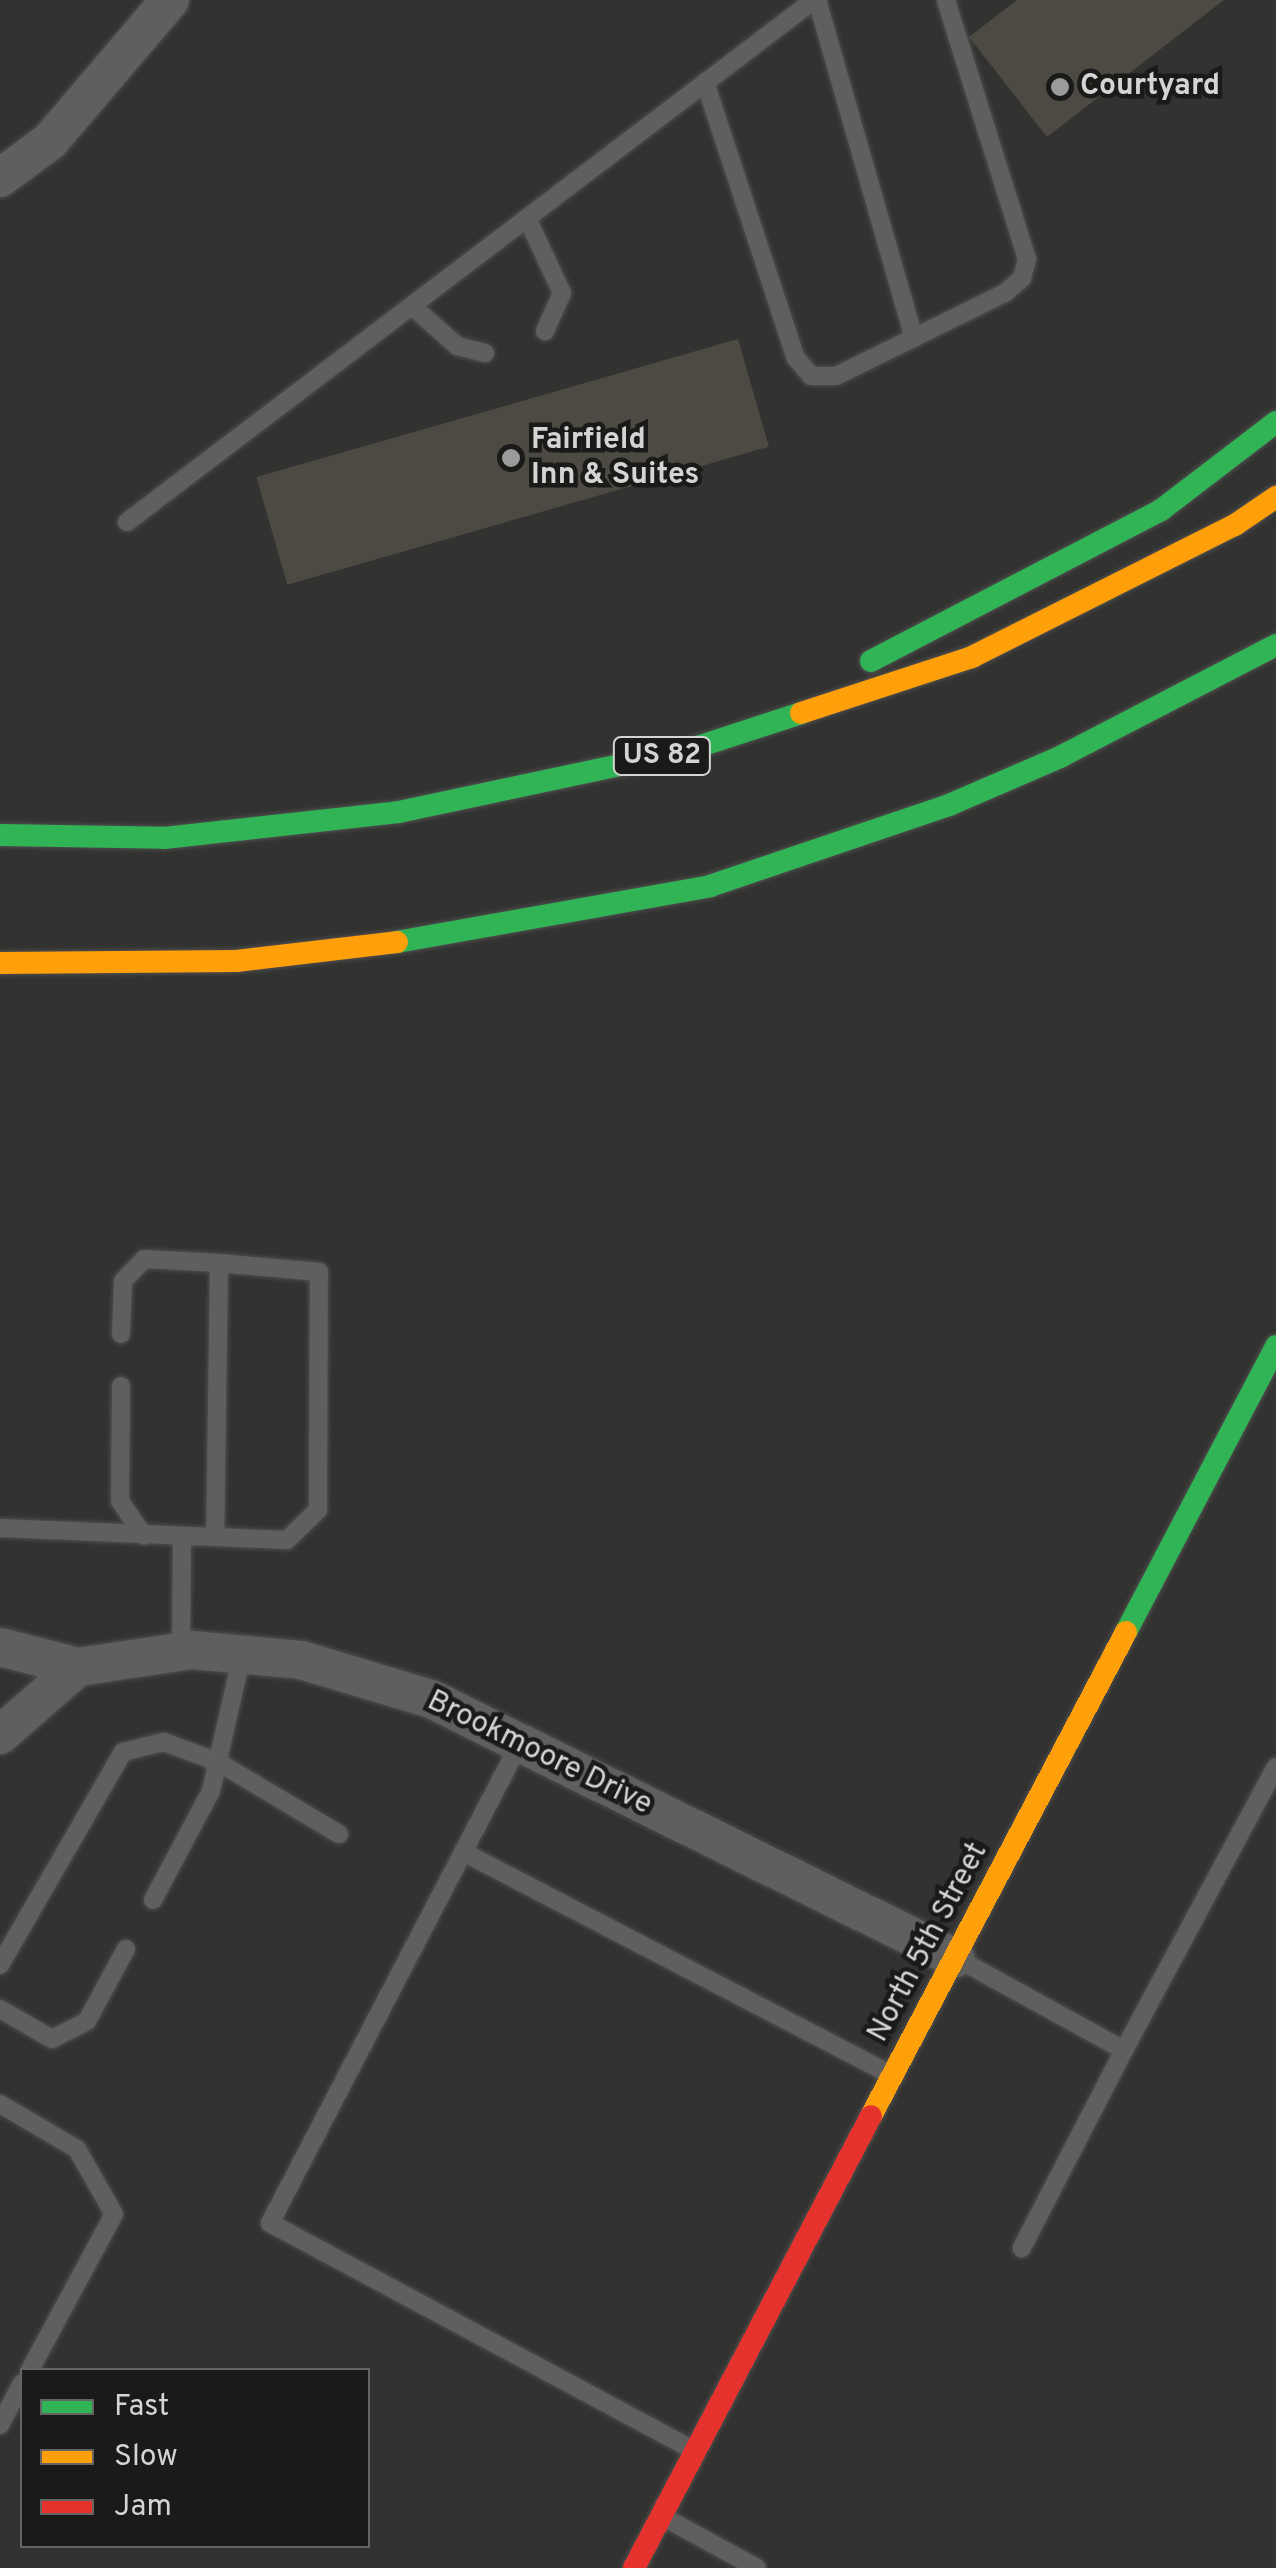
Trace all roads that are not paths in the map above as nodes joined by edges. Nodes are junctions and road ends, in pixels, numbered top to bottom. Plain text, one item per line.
1 (170, 0) edge
2 (816, 0) edge
3 (946, 0) edge
4 (705, 82) junction
5 (0, 178) edge
6 (527, 218) junction
7 (412, 306) junction
8 (546, 330) dead end
9 (914, 338) junction
10 (485, 353) dead end
11 (1276, 422) edge
12 (1276, 497) edge
13 (127, 522) dead end
14 (1276, 645) edge
15 (1240, 693) dead end
16 (685, 752) junction
17 (1062, 756) junction
18 (0, 835) edge
19 (0, 963) edge
20 (219, 1264) junction
21 (121, 1334) dead end
22 (1276, 1346) edge
23 (121, 1386) dead end
24 (0, 1528) edge
25 (216, 1534) junction
26 (144, 1536) junction
27 (182, 1538) junction
28 (0, 1647) edge
29 (181, 1652) junction
30 (242, 1655) junction
31 (78, 1668) junction
32 (0, 1734) edge
33 (520, 1743) junction
34 (218, 1762) junction
35 (1276, 1767) edge
36 (338, 1834) dead end
37 (463, 1852) junction
38 (153, 1900) dead end
39 (126, 1949) dead end
40 (955, 1958) junction
41 (0, 1965) edge
42 (0, 2009) edge
43 (1124, 2050) junction
44 (893, 2075) junction
45 (0, 2104) edge
46 (1022, 2248) dead end
47 (31, 2368) edge
48 (20, 2388) edge
49 (0, 2425) edge
50 (694, 2450) junction
51 (662, 2516) junction
52 (634, 2568) edge
53 (757, 2568) edge

1 - 5 street
2 - 4 lane
2 - 9 lane
3 - 9 lane
4 - 6 lane
4 - 9 lane
6 - 7 lane
6 - 8 lane
7 - 10 lane
7 - 13 lane
11 - 16 main road
12 - 16 main road, US 82
14 - 17 main road
15 - 17 main road
16 - 18 main road, US 82
17 - 19 main road
20 - 21 lane
20 - 25 lane
20 - 25 lane
22 - 40 main road, North 5th Street
23 - 26 lane
24 - 26 lane
25 - 27 lane
26 - 27 lane
27 - 29 lane
28 - 31 street
29 - 30 street, Brookmoore Drive
29 - 31 street, Brookmoore Drive
30 - 33 street, Brookmoore Drive
30 - 34 lane
31 - 32 street
33 - 37 lane
33 - 40 street, Brookmoore Drive
34 - 36 lane
34 - 38 lane
34 - 41 lane
35 - 43 lane
37 - 44 lane
37 - 50 lane
39 - 42 lane
40 - 43 lane
40 - 44 main road, North 5th Street
43 - 46 lane
44 - 50 main road, North 5th Street
45 - 47 lane
48 - 49 lane
50 - 51 main road, North 5th Street
51 - 52 main road, North 5th Street
51 - 53 lane

